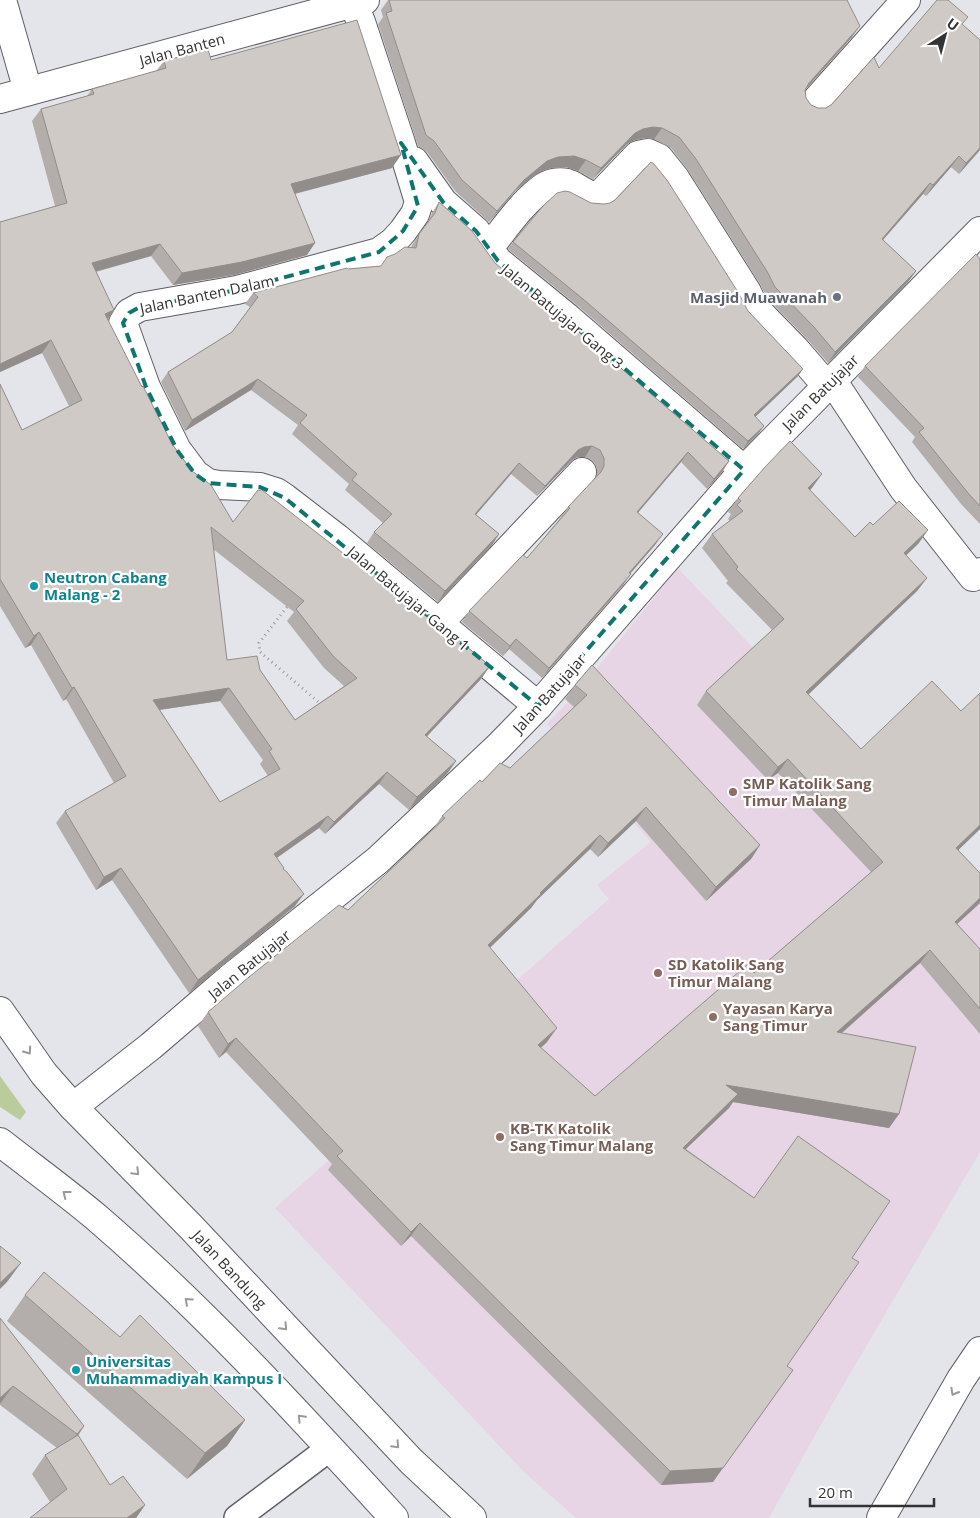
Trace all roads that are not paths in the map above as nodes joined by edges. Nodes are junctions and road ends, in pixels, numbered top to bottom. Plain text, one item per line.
1 (2, 0) edge
2 (906, 0) edge
3 (356, 1) edge
4 (28, 91) junction
5 (0, 99) edge
6 (813, 104) edge
7 (402, 143) junction
8 (980, 231) edge
9 (489, 248) junction
10 (829, 382) junction
11 (744, 470) junction
12 (582, 472) dead end
13 (337, 538) joint
14 (978, 578) edge
15 (439, 623) junction
16 (538, 706) junction
17 (0, 1011) edge
18 (72, 1107) junction
19 (0, 1142) edge
20 (980, 1351) edge
21 (330, 1448) junction
22 (237, 1518) edge
23 (394, 1518) edge
24 (472, 1518) edge
25 (881, 1518) edge

1 - 4 street
2 - 6 street
3 - 4 street, Jalan Banten
3 - 7 street, Jalan Banten Dalam
4 - 5 street, Jalan Banten
7 - 9 street, Jalan Batujajar Gang 3
7 - 13 street, Jalan Banten Dalam
8 - 10 street, Jalan Batujajar
9 - 10 street
9 - 11 street, Jalan Batujajar Gang 3
10 - 11 street, Jalan Batujajar
10 - 14 street
11 - 16 street, Jalan Batujajar
12 - 15 street
13 - 15 street, Jalan Batujajar Gang 1
15 - 16 street, Jalan Batujajar Gang 1
16 - 18 street, Jalan Batujajar
17 -> 18 street, Jalan Bandung
18 -> 24 street, Jalan Bandung
21 -> 19 street
20 -> 25 street
21 - 22 lane
21 - 23 street

